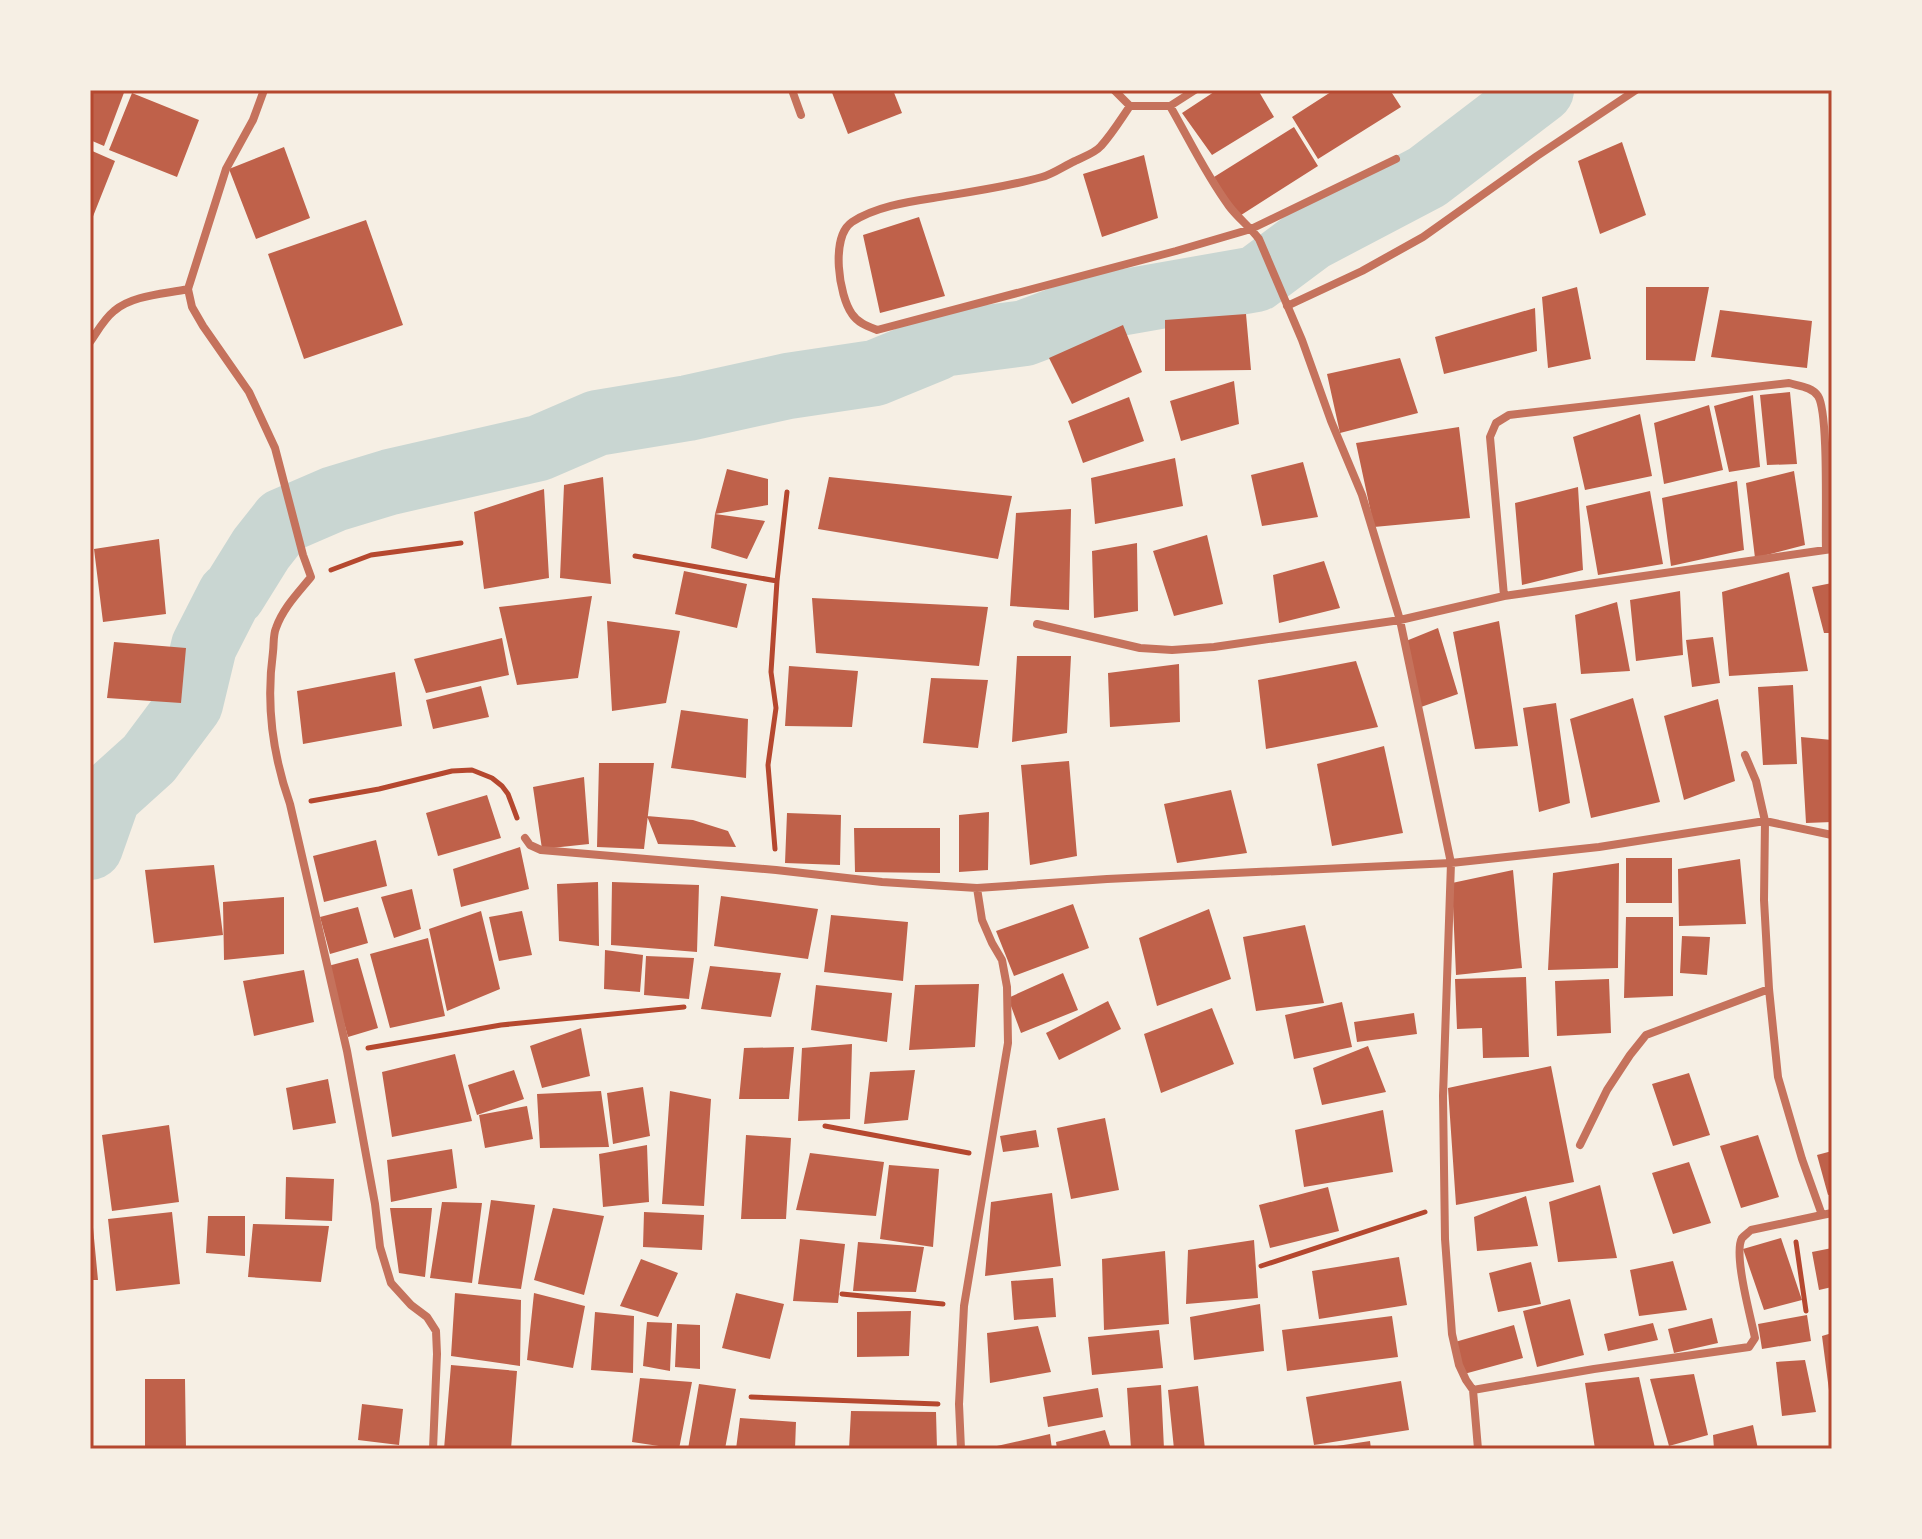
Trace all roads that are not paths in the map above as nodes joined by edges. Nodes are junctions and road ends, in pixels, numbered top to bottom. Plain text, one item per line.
1 (264, 90) edge
2 (792, 90) edge
3 (1114, 90) edge
4 (1195, 90) edge
5 (1636, 90) edge
6 (1130, 106) junction
7 (1170, 106) junction
8 (801, 115) dead end
9 (1396, 159) dead end
10 (1251, 229) junction
11 (188, 289) junction
12 (1287, 306) junction
13 (90, 342) edge
14 (1829, 549) edge
15 (1504, 596) junction
16 (1400, 620) junction
17 (1037, 624) dead end
18 (1745, 755) dead end
19 (1765, 821) junction
20 (1832, 835) edge
21 (525, 838) road end
22 (1451, 863) junction
23 (977, 888) junction
24 (1769, 989) junction
25 (1580, 1145) dead end
26 (1827, 1214) edge
27 (1473, 1390) junction
28 (433, 1449) edge
29 (961, 1449) edge
30 (1478, 1449) edge

1 - 11 street
2 - 8 street
3 - 6 street
4 - 7 street
5 - 12 street
6 - 7 street
6 - 10 street
7 - 10 street
9 - 10 street
10 - 12 street
11 - 13 street
11 - 28 street
12 - 16 street
14 - 15 street
14 - 15 street
15 - 16 street
16 - 17 street
16 - 22 street
18 - 19 street
19 - 20 street
19 - 22 street
19 - 24 street
21 - 23 street
22 - 23 street
22 - 27 street
23 - 29 street
24 - 25 street
24 - 26 street
26 - 27 street
27 - 30 street

